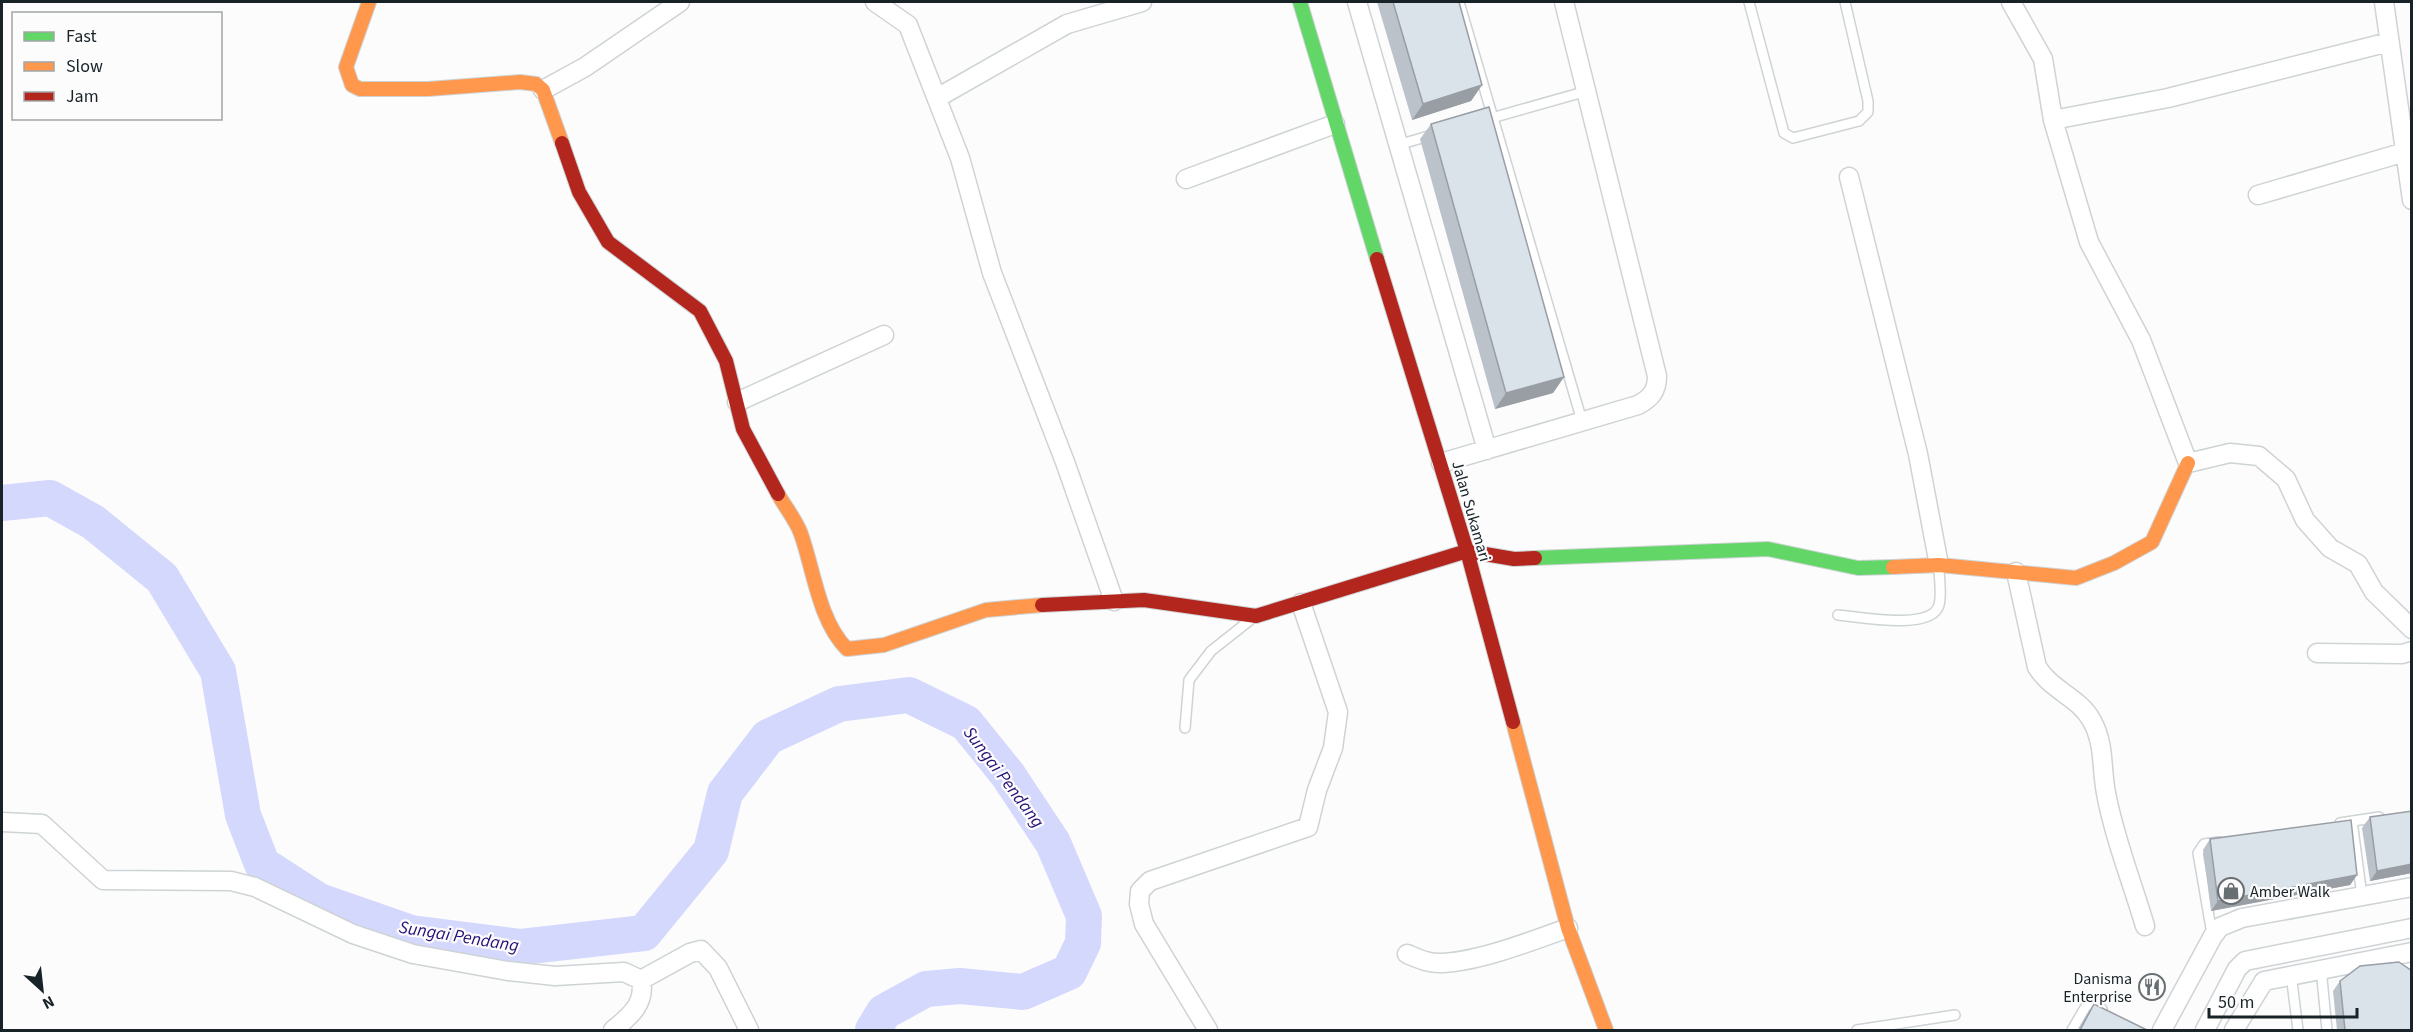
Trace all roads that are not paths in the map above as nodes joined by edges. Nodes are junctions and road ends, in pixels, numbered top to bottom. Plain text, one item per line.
1 (369, 2) edge
2 (680, 2) edge
3 (875, 2) edge
4 (1142, 2) edge
5 (1300, 2) edge
6 (1357, 2) edge
7 (1460, 2) edge
8 (1564, 2) edge
9 (1749, 2) edge
10 (1845, 2) edge
11 (2011, 2) edge
12 (2384, 2) edge
13 (2389, 42) junction
14 (543, 90) junction
15 (1587, 91) junction
16 (937, 98) junction
17 (1493, 117) junction
18 (2053, 120) junction
19 (1483, 121) edge
20 (1335, 124) junction
21 (1441, 133) edge
22 (1398, 145) junction
23 (2405, 152) junction
24 (1849, 177) dead end
25 (1186, 179) dead end
26 (2258, 195) dead end
27 (2411, 198) edge
28 (884, 335) dead end
29 (737, 402) junction
30 (1582, 422) junction
31 (1487, 450) junction
32 (1441, 463) junction
33 (2188, 463) junction
34 (1467, 551) junction
35 (1939, 565) junction
36 (2016, 572) junction
37 (1114, 601) junction
38 (1301, 603) junction
39 (1838, 615) dead end
40 (1256, 616) junction
41 (2412, 629) edge
42 (2412, 651) edge
43 (2317, 653) dead end
44 (1185, 728) dead end
45 (2392, 815) edge
46 (2352, 821) junction
47 (2, 822) edge
48 (2330, 825) edge
49 (2230, 840) edge
50 (2412, 887) edge
51 (2362, 896) junction
52 (2145, 926) dead end
53 (1568, 928) junction
54 (2412, 928) edge
55 (2212, 936) junction
56 (2412, 952) edge
57 (1407, 954) dead end
58 (2321, 968) junction
59 (2291, 974) junction
60 (641, 980) junction
61 (1954, 1015) dead end
62 (2112, 1015) edge
63 (613, 1030) edge
64 (749, 1030) edge
65 (1208, 1030) edge
66 (1606, 1030) edge
67 (1857, 1030) edge
68 (2072, 1030) edge
69 (2162, 1030) edge
70 (2205, 1030) edge
71 (2234, 1030) edge
72 (2298, 1030) edge
73 (2327, 1030) edge

1 - 14 street
2 - 14 street
3 - 16 street
4 - 16 street
5 - 20 street, Jalan Sukamari
6 - 22 street
7 - 17 lane
8 - 15 street
9 - 10 lane
11 - 18 street
12 - 13 street
13 - 18 street
13 - 23 street
14 - 29 street
15 - 17 lane
15 - 30 street
16 - 37 street
17 - 19 lane
17 - 30 lane
18 - 33 street
20 - 25 street
20 - 32 street, Jalan Sukamari
21 - 22 lane
22 - 31 street
23 - 26 street
23 - 27 street
24 - 35 street
28 - 29 street
29 - 37 street
30 - 31 street
31 - 32 street
32 - 34 street, Jalan Sukamari
33 - 36 street
33 - 41 street
34 - 35 street
34 - 38 street
34 - 53 street, Jalan Sukamari
35 - 36 street
35 - 39 lane
36 - 52 street
37 - 40 street
38 - 40 street
38 - 65 street
40 - 44 lane
42 - 43 street
45 - 46 lane
46 - 48 lane
46 - 51 lane
47 - 60 street
49 - 55 lane
50 - 51 street
51 - 55 street
53 - 57 street
53 - 66 street, Jalan Sukamari
54 - 70 street
55 - 69 street
56 - 58 street
58 - 59 street
58 - 73 lane
59 - 71 street
59 - 72 lane
60 - 63 street
60 - 64 street
61 - 67 lane
62 - 68 lane

